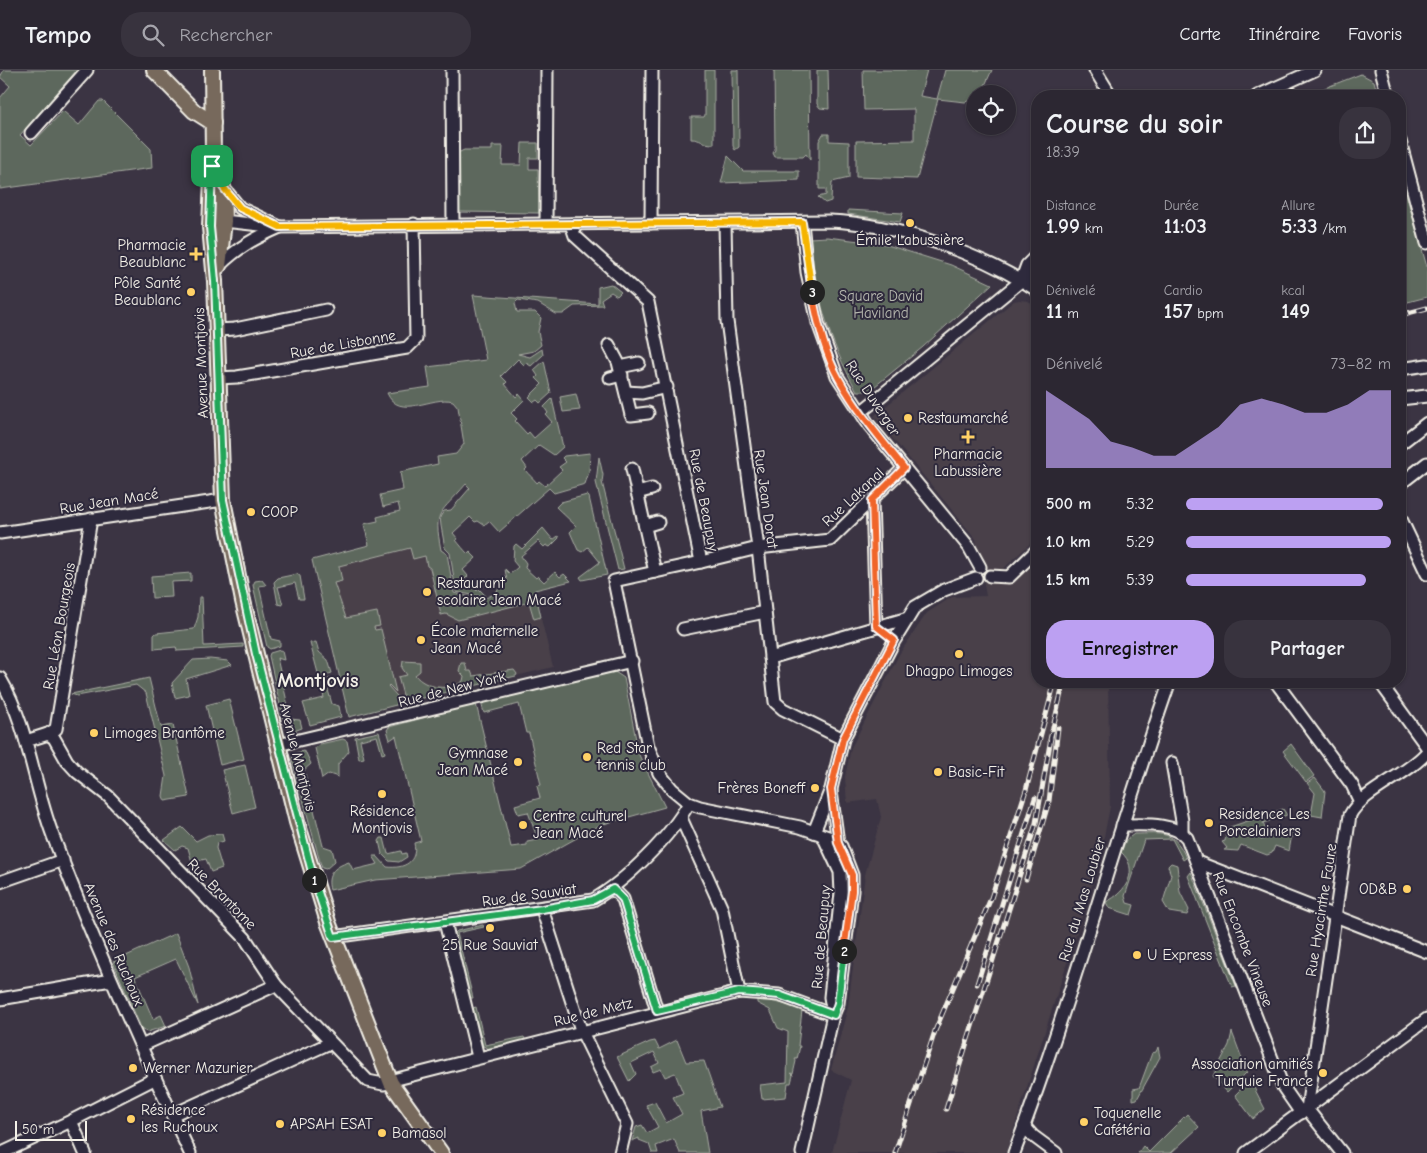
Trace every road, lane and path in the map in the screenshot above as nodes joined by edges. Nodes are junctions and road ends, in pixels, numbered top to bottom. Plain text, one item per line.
1 (87, 70) edge
2 (154, 70) edge
3 (212, 70) edge
4 (452, 70) edge
5 (547, 70) edge
6 (652, 70) edge
7 (1095, 70) edge
8 (1315, 70) edge
9 (1380, 70) edge
10 (1107, 90) edge
11 (1270, 90) edge
12 (1386, 90) edge
13 (213, 123) junction
14 (31, 132) dead end
15 (213, 160) junction
16 (1406, 164) edge
17 (223, 187) junction
18 (802, 222) junction
19 (546, 223) junction
20 (725, 223) junction
21 (414, 224) junction
22 (453, 224) junction
23 (571, 224) junction
24 (651, 224) junction
25 (224, 226) junction
26 (210, 227) junction
27 (280, 227) junction
28 (1427, 243) edge
29 (1031, 261) edge
30 (219, 266) junction
31 (1031, 276) edge
32 (215, 281) junction
33 (1022, 281) junction
34 (1031, 287) edge
35 (326, 310) dead end
36 (217, 330) junction
37 (609, 345) dead end
38 (639, 363) dead end
39 (1427, 364) edge
40 (1406, 367) edge
41 (621, 371) junction
42 (218, 378) junction
43 (610, 378) dead end
44 (667, 388) junction
45 (626, 392) junction
46 (1427, 396) edge
47 (1406, 398) edge
48 (860, 412) junction
49 (648, 413) dead end
50 (1427, 423) edge
51 (1406, 439) edge
52 (1427, 463) edge
53 (904, 468) junction
54 (632, 469) dead end
55 (1406, 479) edge
56 (652, 489) dead end
57 (637, 493) junction
58 (223, 500) junction
59 (872, 500) junction
60 (91, 519) junction
61 (658, 522) dead end
62 (644, 526) junction
63 (1406, 530) edge
64 (0, 533) edge
65 (758, 548) junction
66 (1031, 556) edge
67 (702, 562) junction
68 (655, 572) junction
69 (978, 573) junction
70 (1427, 574) edge
71 (765, 612) junction
72 (908, 618) junction
73 (876, 626) junction
74 (683, 629) dead end
75 (894, 640) junction
76 (770, 658) junction
77 (632, 661) junction
78 (0, 678) edge
79 (1168, 688) edge
80 (1280, 688) edge
81 (1384, 688) edge
82 (48, 734) junction
83 (843, 739) junction
84 (26, 741) junction
85 (278, 745) junction
86 (1427, 747) edge
87 (1427, 752) edge
88 (1172, 763) dead end
89 (831, 789) junction
90 (1360, 802) junction
91 (689, 803) junction
92 (681, 818) junction
93 (836, 825) junction
94 (1122, 825) junction
95 (1182, 832) junction
96 (818, 834) junction
97 (838, 843) junction
98 (63, 860) junction
99 (1198, 862) junction
100 (0, 882) edge
101 (613, 889) junction
102 (542, 909) junction
103 (1335, 914) junction
104 (445, 922) junction
105 (333, 937) junction
106 (1427, 952) edge
107 (111, 980) junction
108 (276, 985) junction
109 (739, 992) junction
110 (0, 999) edge
111 (657, 1011) junction
112 (834, 1015) junction
113 (1427, 1019) edge
114 (581, 1030) junction
115 (330, 1043) junction
116 (141, 1046) junction
117 (478, 1057) junction
118 (154, 1079) junction
119 (391, 1083) junction
120 (1304, 1111) junction
121 (172, 1115) junction
122 (71, 1121) junction
123 (1024, 1126) junction
124 (436, 1151) edge
125 (2, 1153) edge
126 (85, 1153) edge
127 (190, 1153) edge
128 (620, 1153) edge
129 (802, 1153) edge
130 (1014, 1153) edge
131 (1056, 1153) edge
132 (1246, 1153) edge
133 (1342, 1153) edge

1 - 14 street
2 - 13 main road
3 - 13 main road
4 - 22 street
5 - 19 street
6 - 24 street
7 - 10 street
8 - 11 street
9 - 12 street
13 - 15 main road
15 - 17 main road, Avenue Montjovis
15 - 26 main road, Avenue Montjovis
16 - 28 street
17 - 25 main road, Avenue Montjovis
17 - 27 street
18 - 20 street
18 - 33 street
18 - 48 street, Rue Duverger
19 - 22 street
19 - 23 street
20 - 24 street
20 - 65 street, Rue Jean Dorat
21 - 22 street
21 - 27 street
21 - 42 street, Rue de Lisbonne
23 - 24 street
23 - 44 street, Rue de Beaupuy
25 - 26 street
25 - 27 street
25 - 30 main road, Avenue Montjovis
26 - 32 main road, Avenue Montjovis
27 - 30 street
29 - 33 street
30 - 32 main road, Avenue Montjovis
31 - 33 street
32 - 36 main road, Avenue Montjovis
33 - 34 street
33 - 48 street
35 - 36 street
36 - 42 main road, Avenue Montjovis
37 - 41 street
38 - 41 street
39 - 40 street
41 - 43 street
41 - 45 street
42 - 58 main road, Avenue Montjovis
44 - 45 street
44 - 67 street, Rue de Beaupuy
45 - 49 street
46 - 47 street
48 - 53 street, Rue Duverger
50 - 51 street
52 - 55 street
53 - 59 street, Rue Lakanal
53 - 69 street, Rue Duverger
54 - 57 street
56 - 57 street
57 - 62 street
58 - 60 street, Rue Jean Macé
58 - 85 main road, Avenue Montjovis
59 - 65 street, Rue Lakanal
59 - 73 street
60 - 64 street, Rue Jean Macé
60 - 82 street, Rue Léon Bourgeois
61 - 62 street
62 - 68 street
63 - 70 street
65 - 67 street, Rue Lakanal
65 - 71 street, Rue Jean Dorat
66 - 69 street
67 - 68 street, Rue de Beaupuy
68 - 77 street, Rue de Beaupuy
69 - 72 street
71 - 74 street
71 - 76 street, Rue Jean Dorat
72 - 73 street
72 - 75 street
73 - 75 street
73 - 76 street
75 - 83 street
76 - 83 street, Rue Jean Dorat
77 - 85 street, Rue de New York
77 - 91 street, Rue de Beaupuy
78 - 84 street, Avenue des Ruchoux
79 - 94 street, Rue du Mas Loubier
80 - 90 street
81 - 86 street
82 - 84 street
82 - 108 street, Rue Brantome
83 - 89 street
84 - 98 street, Avenue des Ruchoux
85 - 105 main road, Avenue Montjovis
87 - 90 street, Rue Hyacinthe Faure
88 - 95 street
89 - 93 street
89 - 96 street
90 - 103 street, Rue Hyacinthe Faure
91 - 92 street, Rue de Sauviat
91 - 96 street, Rue de Beaupuy
92 - 101 street, Rue de Sauviat
92 - 109 street
93 - 96 street
93 - 97 street
94 - 95 street
94 - 123 street, Rue du Mas Loubier
95 - 99 street, Rue Encombe Vineuse
96 - 97 street, Rue de Beaupuy
96 - 112 street, Rue de Beaupuy
97 - 112 street, Rue de Beaupuy
98 - 100 street
98 - 107 street, Avenue des Ruchoux
99 - 103 street
99 - 120 street, Rue Encombe Vineuse
101 - 102 street, Rue de Sauviat
101 - 111 street
102 - 104 street, Rue de Sauviat
102 - 114 street
103 - 106 street
103 - 120 street, Rue Hyacinthe Faure
104 - 105 street, Rue de Sauviat
104 - 117 street
105 - 119 main road, Avenue Montjovis
107 - 110 street
107 - 116 street, Avenue des Ruchoux
108 - 115 street, Rue Brantome
108 - 116 street
109 - 111 street, Rue de Metz
109 - 112 street, Rue de Metz
111 - 114 street, Rue de Metz
112 - 129 street, Rue de Beaupuy
113 - 120 street
114 - 117 street, Rue de Metz
114 - 128 street
115 - 119 street, Rue Brantome
115 - 121 street
116 - 118 street, Avenue des Ruchoux
117 - 119 street, Rue de Metz
118 - 121 street, Avenue des Ruchoux
118 - 122 street
119 - 124 main road, Avenue Montjovis
120 - 132 street
120 - 133 street, Rue Encombe Vineuse
121 - 127 street, Avenue des Ruchoux
122 - 125 street
122 - 126 street
123 - 130 street, Rue du Mas Loubier
123 - 131 street

